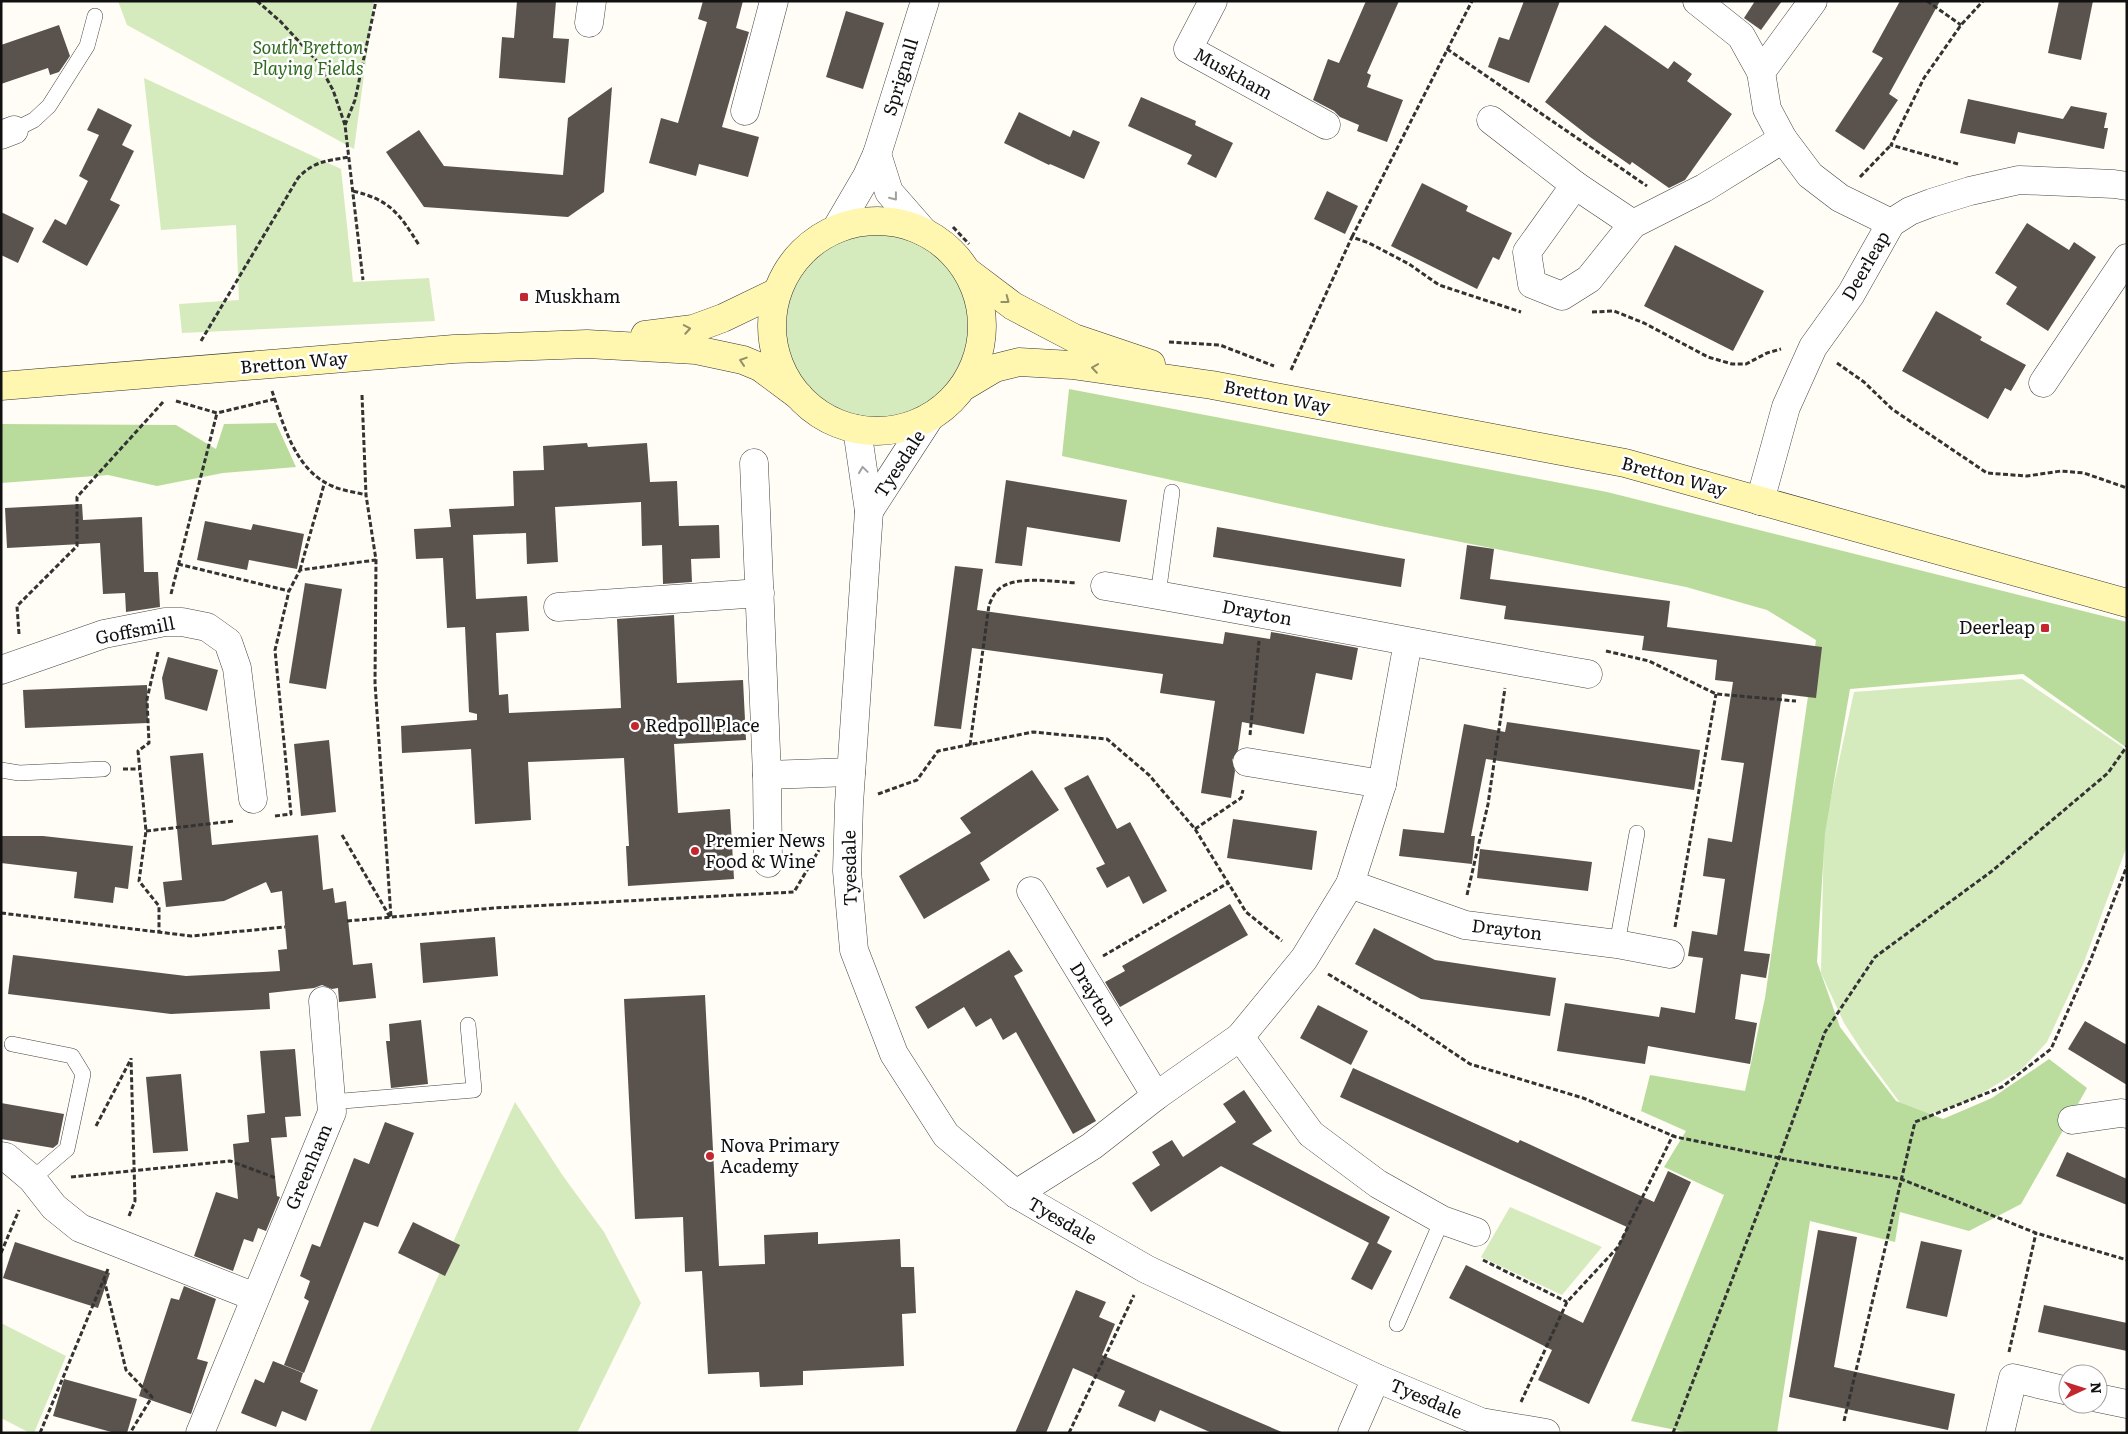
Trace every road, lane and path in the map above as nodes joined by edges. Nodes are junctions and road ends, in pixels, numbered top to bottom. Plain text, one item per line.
1 (257, 1) edge
2 (376, 1) edge
3 (774, 1) edge
4 (925, 1) edge
5 (1213, 1) edge
6 (1472, 1) edge
7 (1697, 1) edge
8 (1813, 1) edge
9 (1927, 1) edge
10 (1983, 1) edge
11 (95, 16) dead end
12 (1962, 25) junction
13 (1447, 49) junction
14 (1761, 72) junction
15 (745, 111) dead end
16 (1491, 120) dead end
17 (345, 125) junction
18 (1326, 125) dead end
19 (8, 133) edge
20 (1783, 139) junction
21 (1890, 145) junction
22 (878, 154) junction
23 (349, 157) junction
24 (1964, 165) dead end
25 (1575, 185) junction
26 (2127, 186) edge
27 (353, 191) junction
28 (1840, 198) junction
29 (1673, 204) junction
30 (1891, 222) junction
31 (1633, 224) junction
32 (937, 227) junction
33 (836, 229) junction
34 (1352, 236) junction
35 (419, 245) dead end
36 (2127, 258) edge
37 (969, 259) junction
38 (363, 280) dead end
39 (777, 292) junction
40 (1587, 312) dead end
41 (1526, 314) dead end
42 (200, 341) dead end
43 (1166, 341) dead end
44 (587, 344) junction
45 (1813, 347) junction
46 (1281, 369) dead end
47 (1290, 372) dead end
48 (138, 376) junction
49 (2044, 383) dead end
50 (1212, 385) junction
51 (1, 386) edge
52 (963, 387) junction
53 (271, 388) dead end
54 (362, 395) dead end
55 (799, 396) junction
56 (275, 399) junction
57 (174, 401) dead end
58 (217, 413) junction
59 (930, 416) junction
60 (857, 429) junction
61 (754, 463) dead end
62 (325, 481) junction
63 (2127, 488) edge
64 (1172, 492) dead end
65 (366, 495) junction
66 (1760, 501) junction
67 (869, 511) junction
68 (376, 560) junction
69 (178, 564) junction
70 (300, 570) junction
71 (1105, 586) joint
72 (289, 591) junction
73 (760, 593) junction
74 (1158, 595) junction
75 (2127, 603) edge
76 (558, 607) dead end
77 (1262, 613) junction
78 (165, 622) junction
79 (1408, 642) junction
80 (1510, 660) junction
81 (11, 667) edge
82 (1588, 674) joint
83 (1716, 694) junction
84 (1796, 701) dead end
85 (970, 745) junction
86 (2127, 746) edge
87 (1247, 762) junction
88 (103, 769) dead end
89 (1, 770) edge
90 (851, 772) junction
91 (767, 775) junction
92 (1382, 784) junction
93 (849, 804) junction
94 (256, 812) junction
95 (1195, 829) junction
96 (146, 831) junction
97 (1637, 833) dead end
98 (342, 835) dead end
99 (849, 836) junction
100 (768, 863) dead end
101 (2127, 866) edge
102 (1228, 884) junction
103 (1350, 884) junction
104 (1031, 891) dead end
105 (1, 913) edge
106 (390, 917) junction
107 (347, 921) dead end
108 (1460, 923) junction
109 (285, 927) dead end
110 (159, 932) junction
111 (1618, 944) junction
112 (1670, 954) joint
113 (1304, 959) junction
114 (1078, 970) junction
115 (323, 1001) dead end
116 (468, 1025) dead end
117 (1240, 1037) junction
118 (12, 1044) dead end
119 (131, 1058) dead end
120 (1156, 1096) junction
121 (331, 1102) junction
122 (2127, 1114) edge
123 (2072, 1120) dead end
124 (1673, 1136) junction
125 (1, 1156) edge
126 (1779, 1158) junction
127 (134, 1169) junction
128 (70, 1177) dead end
129 (1901, 1178) junction
130 (32, 1179) junction
131 (301, 1188) junction
132 (1016, 1194) junction
133 (1442, 1220) junction
134 (1476, 1232) joint
135 (2036, 1233) junction
136 (118, 1243) junction
137 (1, 1253) edge
138 (2127, 1260) edge
139 (1146, 1269) junction
140 (104, 1278) junction
141 (255, 1297) junction
142 (1567, 1302) junction
143 (1397, 1324) dead end
144 (1376, 1378) junction
145 (2013, 1378) junction
146 (2058, 1389) edge
147 (2108, 1400) edge
148 (2127, 1404) edge
149 (1844, 1421) dead end
150 (1509, 1427) junction
151 (40, 1433) edge
152 (130, 1433) edge
153 (200, 1433) edge
154 (1069, 1433) edge
155 (1352, 1433) edge
156 (1546, 1433) edge
157 (1674, 1433) edge
158 (2000, 1433) edge

1 - 17 path
2 - 17 path
3 - 15 street
4 - 22 street, Sprignall
5 - 18 street, Muskham
6 - 13 path
7 - 14 street, Deerleap
8 - 14 street
9 - 12 path
10 - 12 path
11 - 19 lane
12 - 21 path
13 - 29 path
13 - 34 path
14 - 20 street, Deerleap
16 - 25 street
17 - 23 path
20 - 28 street, Deerleap
20 - 29 street
21 - 24 path
21 - 28 path
22 -> 32 street
22 - 33 street, Sprignall
23 - 27 path
23 - 42 path
25 - 31 street
25 - 31 street
26 - 30 street, Deerleap
27 - 35 path
27 - 38 path
28 - 30 street, Deerleap
29 - 31 street
30 - 45 street, Deerleap
32 - 33 street
32 - 37 path
32 - 37 street
33 - 39 street
34 - 41 path
34 - 47 path
36 - 49 street
37 -> 50 street, Bretton Way
37 - 52 street
44 -> 39 street, Bretton Way
39 - 55 street
40 - 45 path
43 - 46 path
44 - 48 street, Bretton Way
55 -> 44 street, Bretton Way
45 - 63 path
45 - 66 street, Deerleap
48 - 51 street, Bretton Way
48 - 81 path
50 -> 52 street, Bretton Way
50 - 66 street, Bretton Way
52 - 59 street, Bretton Way
53 - 56 path
54 - 65 path
55 - 60 street, Bretton Way
56 - 58 path
56 - 62 path
57 - 58 path
58 - 69 path
59 - 60 street, Bretton Way
59 - 67 street, Tyesdale
67 -> 60 street, Tyesdale
61 - 73 street
62 - 65 path
62 - 70 path
64 - 74 lane
65 - 68 path
66 - 75 street, Bretton Way
67 - 90 street, Tyesdale
68 - 70 path
68 - 106 path
69 - 72 path
69 - 78 path
70 - 72 path
71 - 74 street, Drayton
71 - 85 path
72 - 94 path
73 - 76 street
73 - 91 street
74 - 77 street, Drayton
77 - 79 street, Drayton
77 - 87 path
78 - 81 street, Goffsmill
78 - 94 street, Goffsmill
78 - 96 path
79 - 80 street, Drayton
79 - 92 street
80 - 82 street, Drayton
80 - 108 path
82 - 83 path
83 - 84 path
83 - 112 path
85 - 93 path
85 - 95 path
86 - 126 path
87 - 92 street
87 - 95 path
88 - 89 lane
90 - 91 street
90 - 93 street, Tyesdale
91 - 100 street
92 - 103 street
93 - 99 street, Tyesdale
94 - 96 path
95 - 102 path
96 - 110 path
97 - 111 lane
98 - 106 path
99 - 106 path
99 - 132 street, Tyesdale
101 - 129 path
102 - 113 path
102 - 114 path
103 - 108 street, Drayton
103 - 113 street
104 - 114 street, Drayton
105 - 110 path
106 - 107 path
108 - 111 street, Drayton
109 - 110 path
111 - 112 street, Drayton
113 - 117 street
113 - 124 path
114 - 120 street, Drayton
115 - 121 street, Greenham
116 - 121 lane
117 - 120 street
117 - 133 street
118 - 130 lane
119 - 127 path
120 - 132 street
121 - 131 street, Greenham
122 - 123 street
124 - 126 path
124 - 142 path
125 - 130 street
126 - 129 path
126 - 157 path
127 - 128 path
127 - 131 path
127 - 136 path
129 - 135 path
129 - 149 path
130 - 136 street
130 - 137 path
131 - 141 street, Greenham
132 - 139 street, Tyesdale
133 - 134 street
133 - 143 lane
134 - 142 path
135 - 138 path
135 - 145 path
136 - 140 path
136 - 141 street
139 - 144 street, Tyesdale
139 - 154 path
140 - 151 path
140 - 152 path
141 - 153 street, Greenham
142 - 150 path
144 - 150 street, Tyesdale
144 - 155 street
145 - 146 street
145 - 158 street
147 - 148 street
150 - 156 street, Tyesdale

